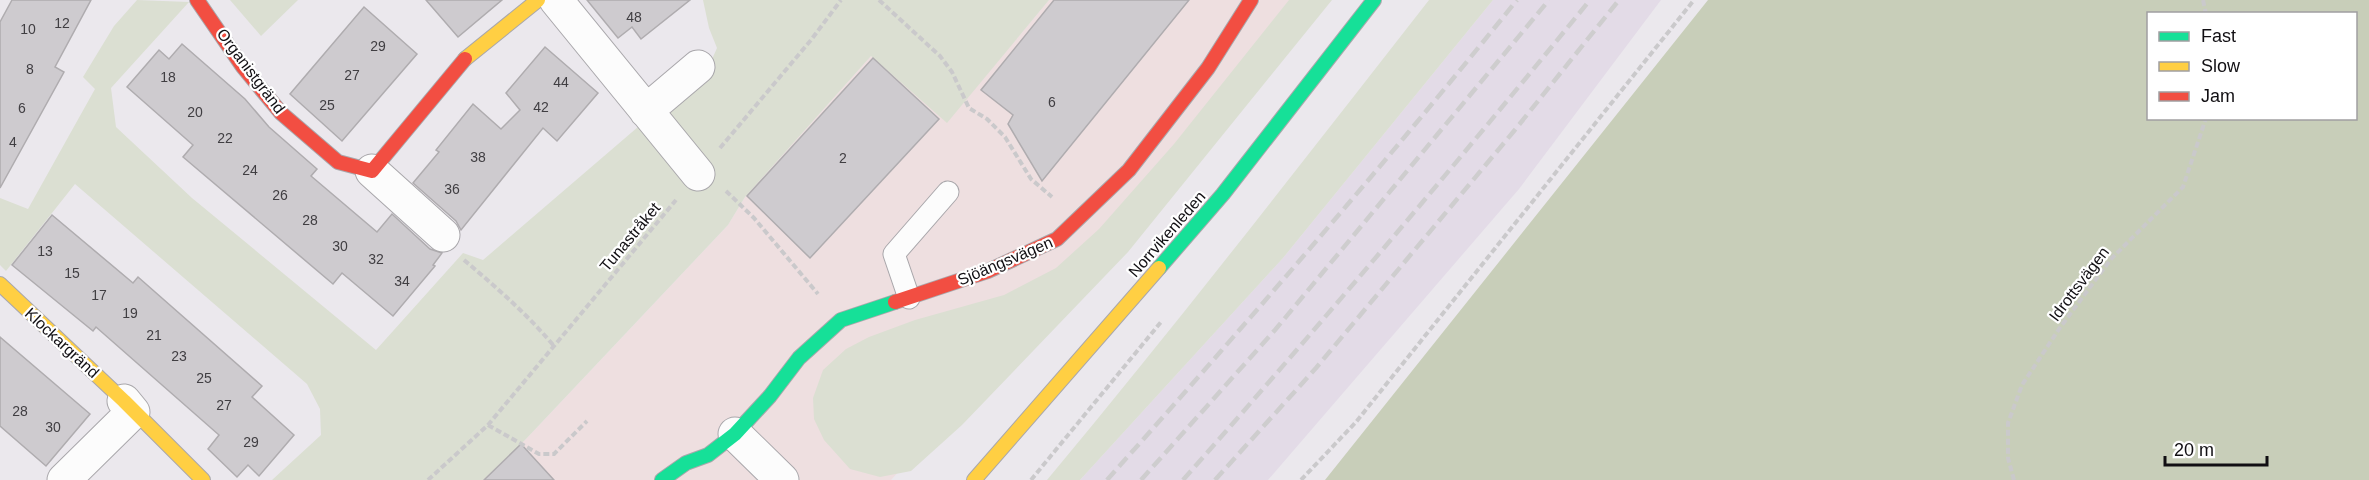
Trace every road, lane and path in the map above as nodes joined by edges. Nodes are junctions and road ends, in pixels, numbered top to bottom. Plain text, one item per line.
1 (197, 0) edge
2 (538, 0) edge
3 (556, 0) edge
4 (841, 0) edge
5 (879, 0) edge
6 (1251, 0) edge
7 (1374, 0) edge
8 (1694, 0) edge
9 (698, 67) dead end
10 (646, 111) junction
11 (2205, 120) edge
12 (372, 171) junction
13 (698, 174) junction
14 (948, 192) dead end
15 (1082, 216) junction
16 (443, 235) joint
17 (0, 284) edge
18 (909, 298) junction
19 (841, 320) junction
20 (554, 346) junction
21 (124, 402) junction
22 (587, 421) dead end
23 (488, 425) junction
24 (735, 434) junction
25 (64, 480) edge
26 (203, 480) edge
27 (428, 480) edge
28 (662, 480) edge
29 (782, 480) edge
30 (974, 480) edge
31 (1301, 480) edge
32 (2014, 480) edge

1 - 12 street, Organistgränd
2 - 12 street
3 - 10 street
4 - 13 path, Tunastråket
5 - 15 path
6 - 15 street, Sjöängsvägen
7 - 30 street, Norrvikenleden
8 - 31 path
9 - 10 street
10 - 13 street
11 - 32 path, Idrottsvägen
12 - 16 street, Organistgränd
13 - 19 path
13 - 20 path, Tunastråket
14 - 18 lane
15 - 18 street, Sjöängsvägen
16 - 20 path
17 - 21 street, Klockargränd
18 - 19 street, Sjöängsvägen
19 - 24 street, Sjöängsvägen
20 - 23 path, Tunastråket
21 - 25 street
21 - 26 street, Klockargränd
22 - 23 path
23 - 27 path, Tunastråket
24 - 28 street, Sjöängsvägen
24 - 29 street

